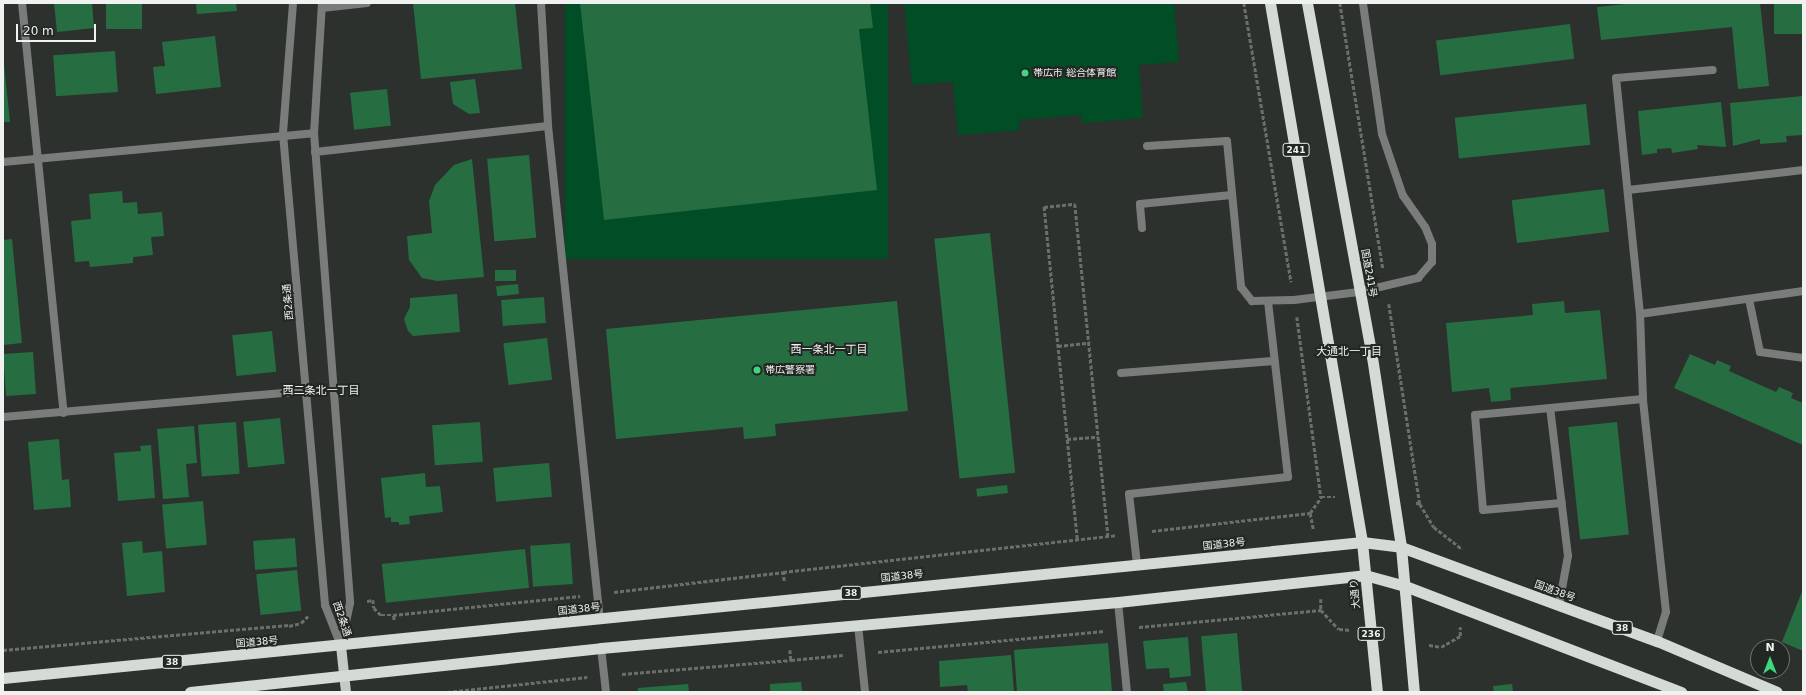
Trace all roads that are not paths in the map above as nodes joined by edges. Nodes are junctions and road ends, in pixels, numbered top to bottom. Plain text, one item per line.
1 (22, 3) edge
2 (293, 3) edge
3 (367, 3) edge
4 (541, 3) edge
5 (1270, 3) edge
6 (1307, 3) edge
7 (1363, 3) edge
8 (322, 5) edge
9 (1713, 70) dead end
10 (548, 126) junction
11 (314, 133) junction
12 (283, 134) junction
13 (1147, 146) dead end
14 (315, 152) junction
15 (37, 159) junction
16 (3, 162) edge
17 (1803, 170) edge
18 (1628, 190) junction
19 (1232, 195) junction
20 (1142, 228) dead end
21 (1360, 292) junction
22 (1803, 292) edge
23 (1320, 297) junction
24 (1749, 299) junction
25 (1268, 300) junction
26 (1640, 314) junction
27 (1803, 358) edge
28 (1275, 361) junction
29 (1121, 373) dead end
30 (306, 391) junction
31 (1643, 399) junction
32 (1550, 408) junction
33 (64, 413) junction
34 (3, 418) edge
35 (1562, 503) junction
36 (1362, 542) junction
37 (1401, 547) junction
38 (1137, 564) junction
39 (1365, 575) junction
40 (1405, 586) junction
41 (1118, 602) junction
42 (1559, 605) junction
43 (600, 619) junction
44 (858, 625) junction
45 (1657, 641) junction
46 (341, 646) junction
47 (601, 648) junction
48 (345, 677) junction
49 (3, 678) edge
50 (1673, 691) edge
51 (190, 692) edge
52 (346, 692) edge
53 (606, 692) edge
54 (865, 692) edge
55 (1127, 692) edge
56 (1377, 692) edge
57 (1414, 692) edge
58 (1777, 692) edge

1 - 15 street
2 - 12 street, 西2条通
3 - 8 street
4 - 10 street
5 - 23 highway, 241
6 - 21 highway, 国道241号
7 - 21 street
8 - 11 street, 西2条通
9 - 18 street
10 - 14 street
10 - 43 street
11 - 12 street
11 - 14 street, 西2条通
12 - 15 street
12 - 30 street, 西2条通
13 - 19 street
14 - 46 street, 西2条通
15 - 16 street
15 - 33 street
17 - 18 street
18 - 26 street
19 - 20 street
19 - 25 street
21 - 23 street
21 - 37 highway, 国道241号
22 - 24 street
23 - 25 street
23 - 36 highway, 241
24 - 26 street
24 - 27 street
25 - 28 street
26 - 31 street
28 - 29 street
28 - 38 street
30 - 33 street
30 - 46 street, 西2条通
31 - 32 street
31 - 45 street
32 - 35 street
32 - 35 street
33 - 34 street
35 - 42 street
36 - 37 highway, 国道38号 / 38
36 - 38 highway, 国道38号 / 38
36 - 39 highway, 大通り / 236
37 - 40 highway
37 - 42 highway, 国道38号 / 38
38 - 43 highway, 国道38号 / 38
39 - 40 highway
39 - 41 highway
39 - 56 highway, 大通り / 236
40 - 50 highway
40 - 57 highway
41 - 44 highway
41 - 55 street
42 - 45 highway, 国道38号 / 38
43 - 46 highway, 国道38号 / 38
44 - 47 highway
44 - 54 street
45 - 58 highway, 国道38号 / 38
46 - 48 main road
46 - 49 highway, 国道38号 / 38
47 - 48 highway
47 - 53 street
48 - 51 highway
48 - 52 main road

